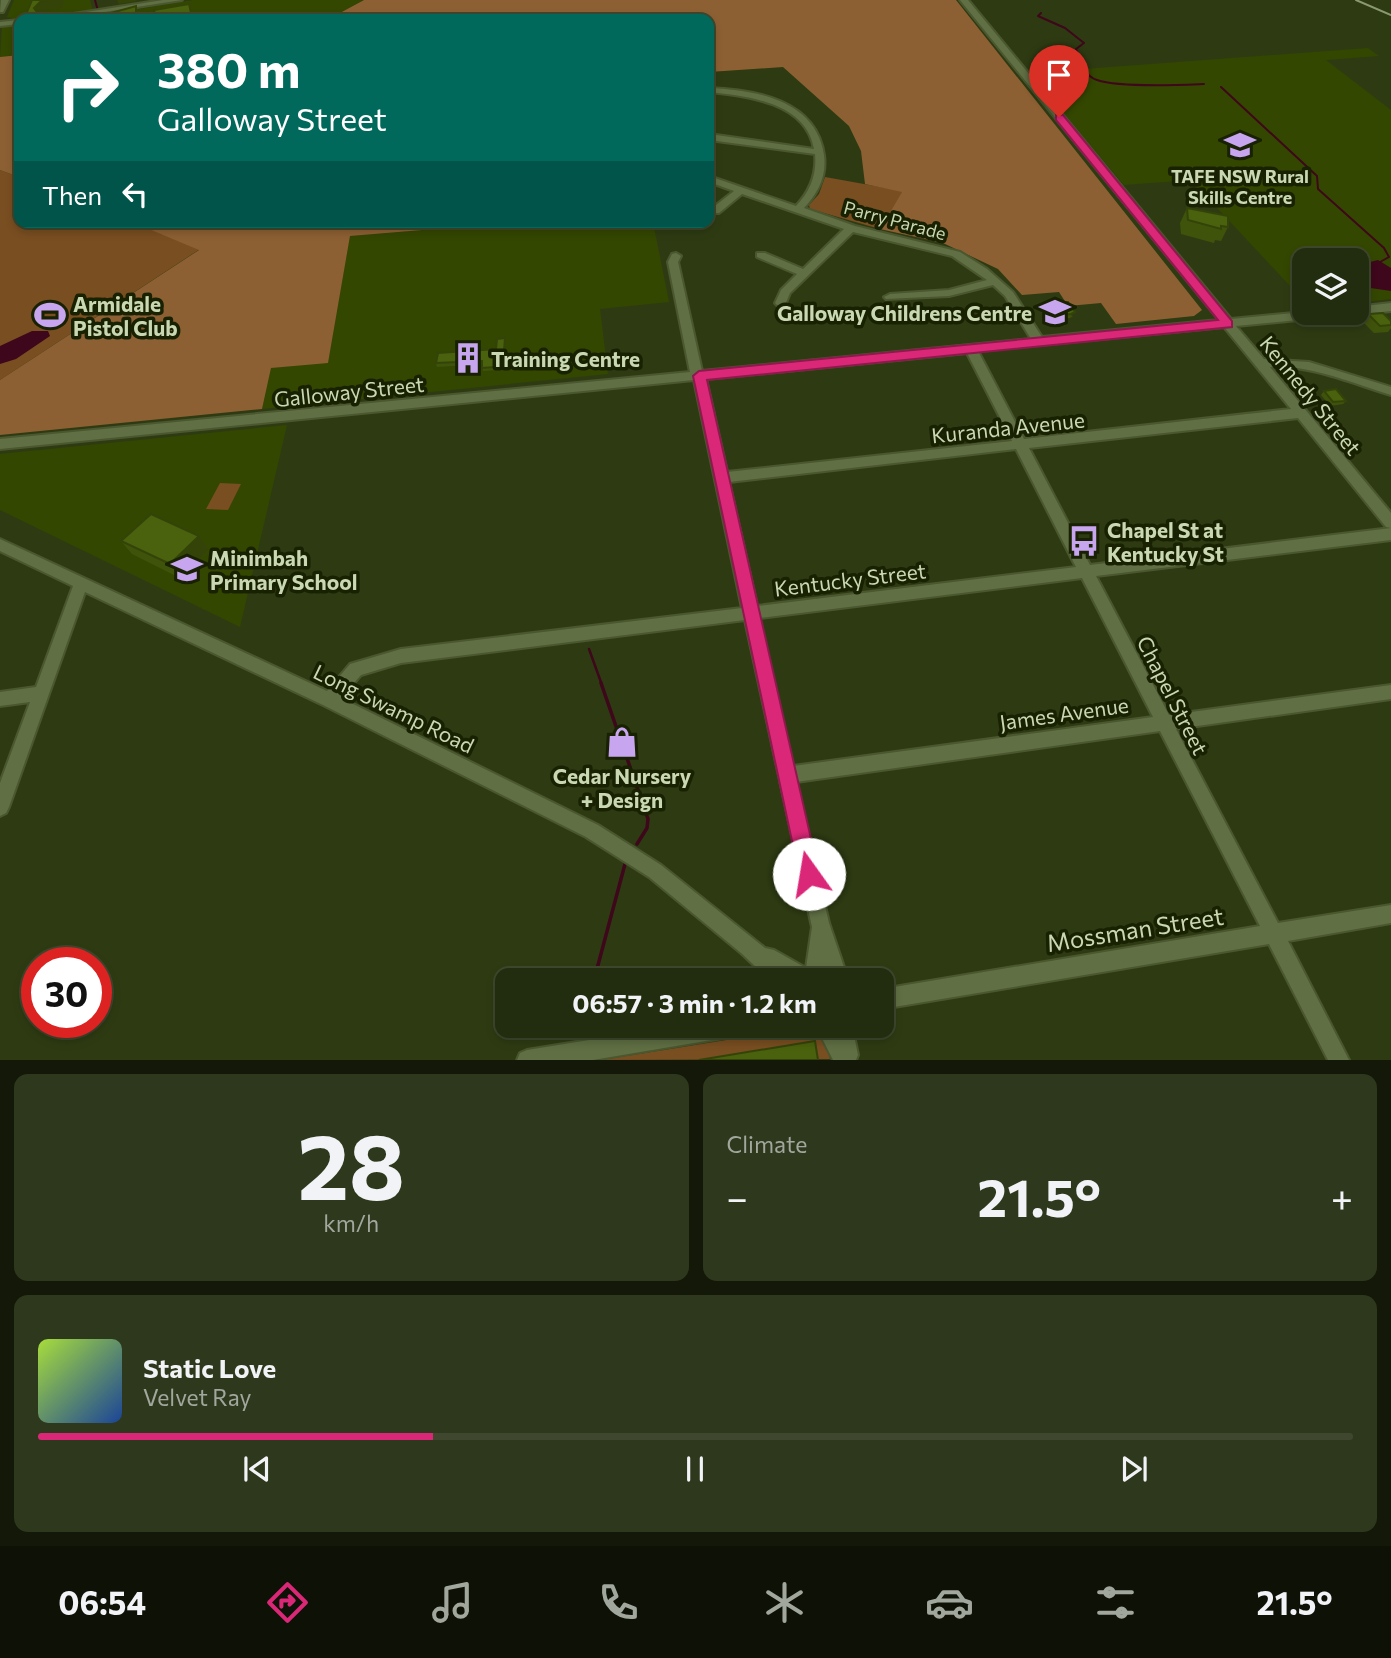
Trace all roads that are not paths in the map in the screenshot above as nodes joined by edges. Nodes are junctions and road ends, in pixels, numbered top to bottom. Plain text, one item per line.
1 (5, 0) edge
2 (178, 0) edge
3 (964, 0) edge
4 (0, 10) edge
5 (80, 14) edge
6 (765, 85) dead end
7 (714, 91) edge
8 (754, 96) junction
9 (714, 136) edge
10 (819, 152) junction
11 (714, 181) edge
12 (741, 190) junction
13 (797, 210) junction
14 (715, 211) dead end
15 (852, 228) junction
16 (761, 255) dead end
17 (676, 256) dead end
18 (804, 273) junction
19 (996, 281) junction
20 (890, 297) dead end
21 (780, 303) dead end
22 (1391, 307) edge
23 (1369, 309) edge
24 (1292, 317) edge
25 (1228, 324) junction
26 (1039, 342) junction
27 (971, 349) junction
28 (1260, 363) junction
29 (698, 376) junction
30 (1391, 391) edge
31 (1299, 413) junction
32 (0, 444) edge
33 (1021, 445) junction
34 (721, 478) junction
35 (1391, 523) edge
36 (1391, 534) edge
37 (0, 545) edge
38 (1086, 570) junction
39 (81, 584) junction
40 (751, 612) junction
41 (1391, 692) edge
42 (43, 694) junction
43 (0, 699) edge
44 (329, 701) junction
45 (1164, 722) junction
46 (8, 761) edge
47 (786, 775) junction
48 (0, 807) edge
49 (1391, 914) edge
50 (820, 923) junction
51 (1274, 933) junction
52 (748, 946) junction
53 (771, 968) edge
54 (792, 968) edge
55 (810, 968) edge
56 (836, 968) edge
57 (894, 995) edge
58 (659, 1038) edge
59 (834, 1038) edge
60 (844, 1038) edge
61 (527, 1059) edge
62 (847, 1059) edge
63 (1339, 1059) edge

1 - 4 street
2 - 5 street
3 - 25 street, Kennedy Street
6 - 8 street
7 - 8 street
8 - 10 street
9 - 10 street
10 - 13 street
11 - 12 street, Parry Parade
12 - 13 street, Parry Parade
12 - 14 street
13 - 15 street, Parry Parade
15 - 18 street
15 - 19 street, Parry Parade
16 - 18 street
17 - 29 street
18 - 21 street
19 - 20 street
19 - 26 street, Parry Parade
22 - 23 street
24 - 25 street, Galloway Street
25 - 26 street, Galloway Street
25 - 28 street, Kennedy Street
26 - 27 street, Galloway Street
27 - 29 street, Galloway Street
27 - 33 street, Chapel Street
28 - 30 street
28 - 31 street, Kennedy Street
29 - 32 street, Galloway Street
29 - 34 street
31 - 33 street, Kuranda Avenue
31 - 35 street, Kennedy Street
33 - 34 street, Kuranda Avenue
33 - 38 street, Chapel Street
34 - 40 street
36 - 38 street, Kentucky Street
37 - 39 street, Long Swamp Road
38 - 40 street, Kentucky Street
38 - 45 street, Chapel Street
39 - 42 street
39 - 44 street, Long Swamp Road
40 - 44 street, Kentucky Street
40 - 47 street
41 - 45 street, James Avenue
42 - 43 street
42 - 46 street
44 - 52 street, Long Swamp Road
45 - 47 street, James Avenue
45 - 51 street, Chapel Street
46 - 48 street
47 - 50 street
49 - 51 street, Mossman Street
50 - 55 street
50 - 56 street
51 - 57 street, Mossman Street
51 - 63 street, Chapel Street
52 - 53 street, Long Swamp Road
52 - 54 street, Long Swamp Road
58 - 61 street
59 - 62 street
60 - 62 street

